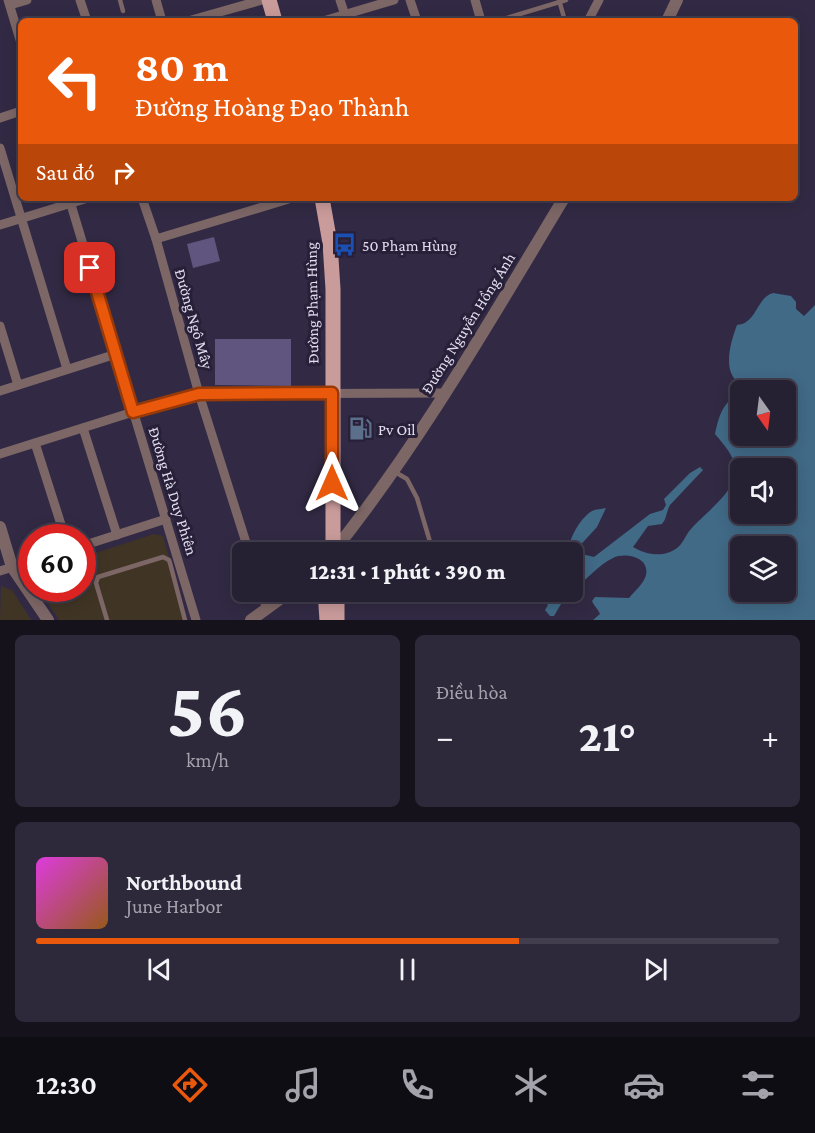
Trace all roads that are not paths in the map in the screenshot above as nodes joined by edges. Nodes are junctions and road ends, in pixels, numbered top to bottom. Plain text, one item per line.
1 (27, 0) edge
2 (81, 0) edge
3 (120, 0) edge
4 (156, 0) edge
5 (262, 0) edge
6 (269, 0) edge
7 (340, 0) edge
8 (394, 0) edge
9 (410, 0) edge
10 (475, 0) edge
11 (566, 0) edge
12 (599, 0) edge
13 (677, 0) edge
14 (560, 1) edge
15 (9, 3) edge
16 (123, 11) dead end
17 (86, 18) edge
18 (161, 18) edge
19 (199, 18) edge
20 (274, 18) edge
21 (346, 18) edge
22 (416, 18) edge
23 (480, 18) edge
24 (506, 18) edge
25 (564, 18) edge
26 (590, 18) edge
27 (668, 18) edge
28 (18, 32) edge
29 (18, 112) edge
30 (0, 118) edge
31 (0, 148) edge
32 (69, 201) edge
33 (143, 201) edge
34 (282, 201) edge
35 (322, 201) edge
36 (562, 201) edge
37 (21, 219) junction
38 (0, 225) edge
39 (156, 239) junction
40 (0, 326) edge
41 (116, 354) junction
42 (67, 369) junction
43 (18, 385) junction
44 (0, 391) edge
45 (332, 393) junction
46 (446, 393) junction
47 (199, 394) junction
48 (133, 412) junction
49 (83, 428) junction
50 (35, 443) junction
51 (0, 454) edge
52 (392, 471) junction
53 (166, 519) junction
54 (61, 524) edge
55 (0, 527) edge
56 (117, 535) junction
57 (96, 542) edge
58 (246, 542) edge
59 (333, 542) edge
60 (340, 542) edge
61 (430, 542) edge
62 (6, 569) edge
63 (265, 602) edge
64 (276, 602) edge
65 (328, 602) edge
66 (331, 602) edge
67 (267, 609) junction
68 (48, 620) edge
69 (107, 620) edge
70 (185, 620) edge
71 (196, 620) edge
72 (251, 620) edge
73 (327, 620) edge
74 (337, 620) edge

1 - 15 street
2 - 17 street
3 - 16 lane
4 - 18 street
5 - 19 street
6 - 20 main road
7 - 21 street
8 - 21 street
9 - 22 street
10 - 23 street
11 - 14 lane
12 - 26 street
13 - 27 street
14 - 24 lane
14 - 25 lane
15 - 28 street
29 - 30 street
31 - 37 street
32 - 37 street
32 - 41 street, Đường Hà Duy Phiên
33 - 39 street, Đường Ngô Mây
34 - 39 street
35 - 45 main road, Đường Phạm Hùng
36 - 46 street, Đường Nguyễn Hồng Ánh
37 - 38 street
37 - 42 street
39 - 47 street, Đường Ngô Mây
40 - 43 street
41 - 42 street
41 - 48 street, Đường Hà Duy Phiên
42 - 43 street
43 - 44 street
45 - 46 street
45 - 47 street
45 - 59 main road, Đường Phạm Hùng
46 - 52 street, Đường Nguyễn Hồng Ánh
47 - 48 street
47 - 58 street, Đường Ngô Mây
48 - 49 street
48 - 53 street, Đường Hà Duy Phiên
49 - 50 street
49 - 56 street
50 - 51 street
50 - 54 street
52 - 60 street, Đường Nguyễn Hồng Ánh
52 - 61 lane
53 - 56 street
53 - 71 street, Đường Hà Duy Phiên
55 - 62 street
56 - 57 street
62 - 68 street
63 - 67 street
64 - 67 street
65 - 73 main road
66 - 74 main road
67 - 72 street
69 - 70 lane

